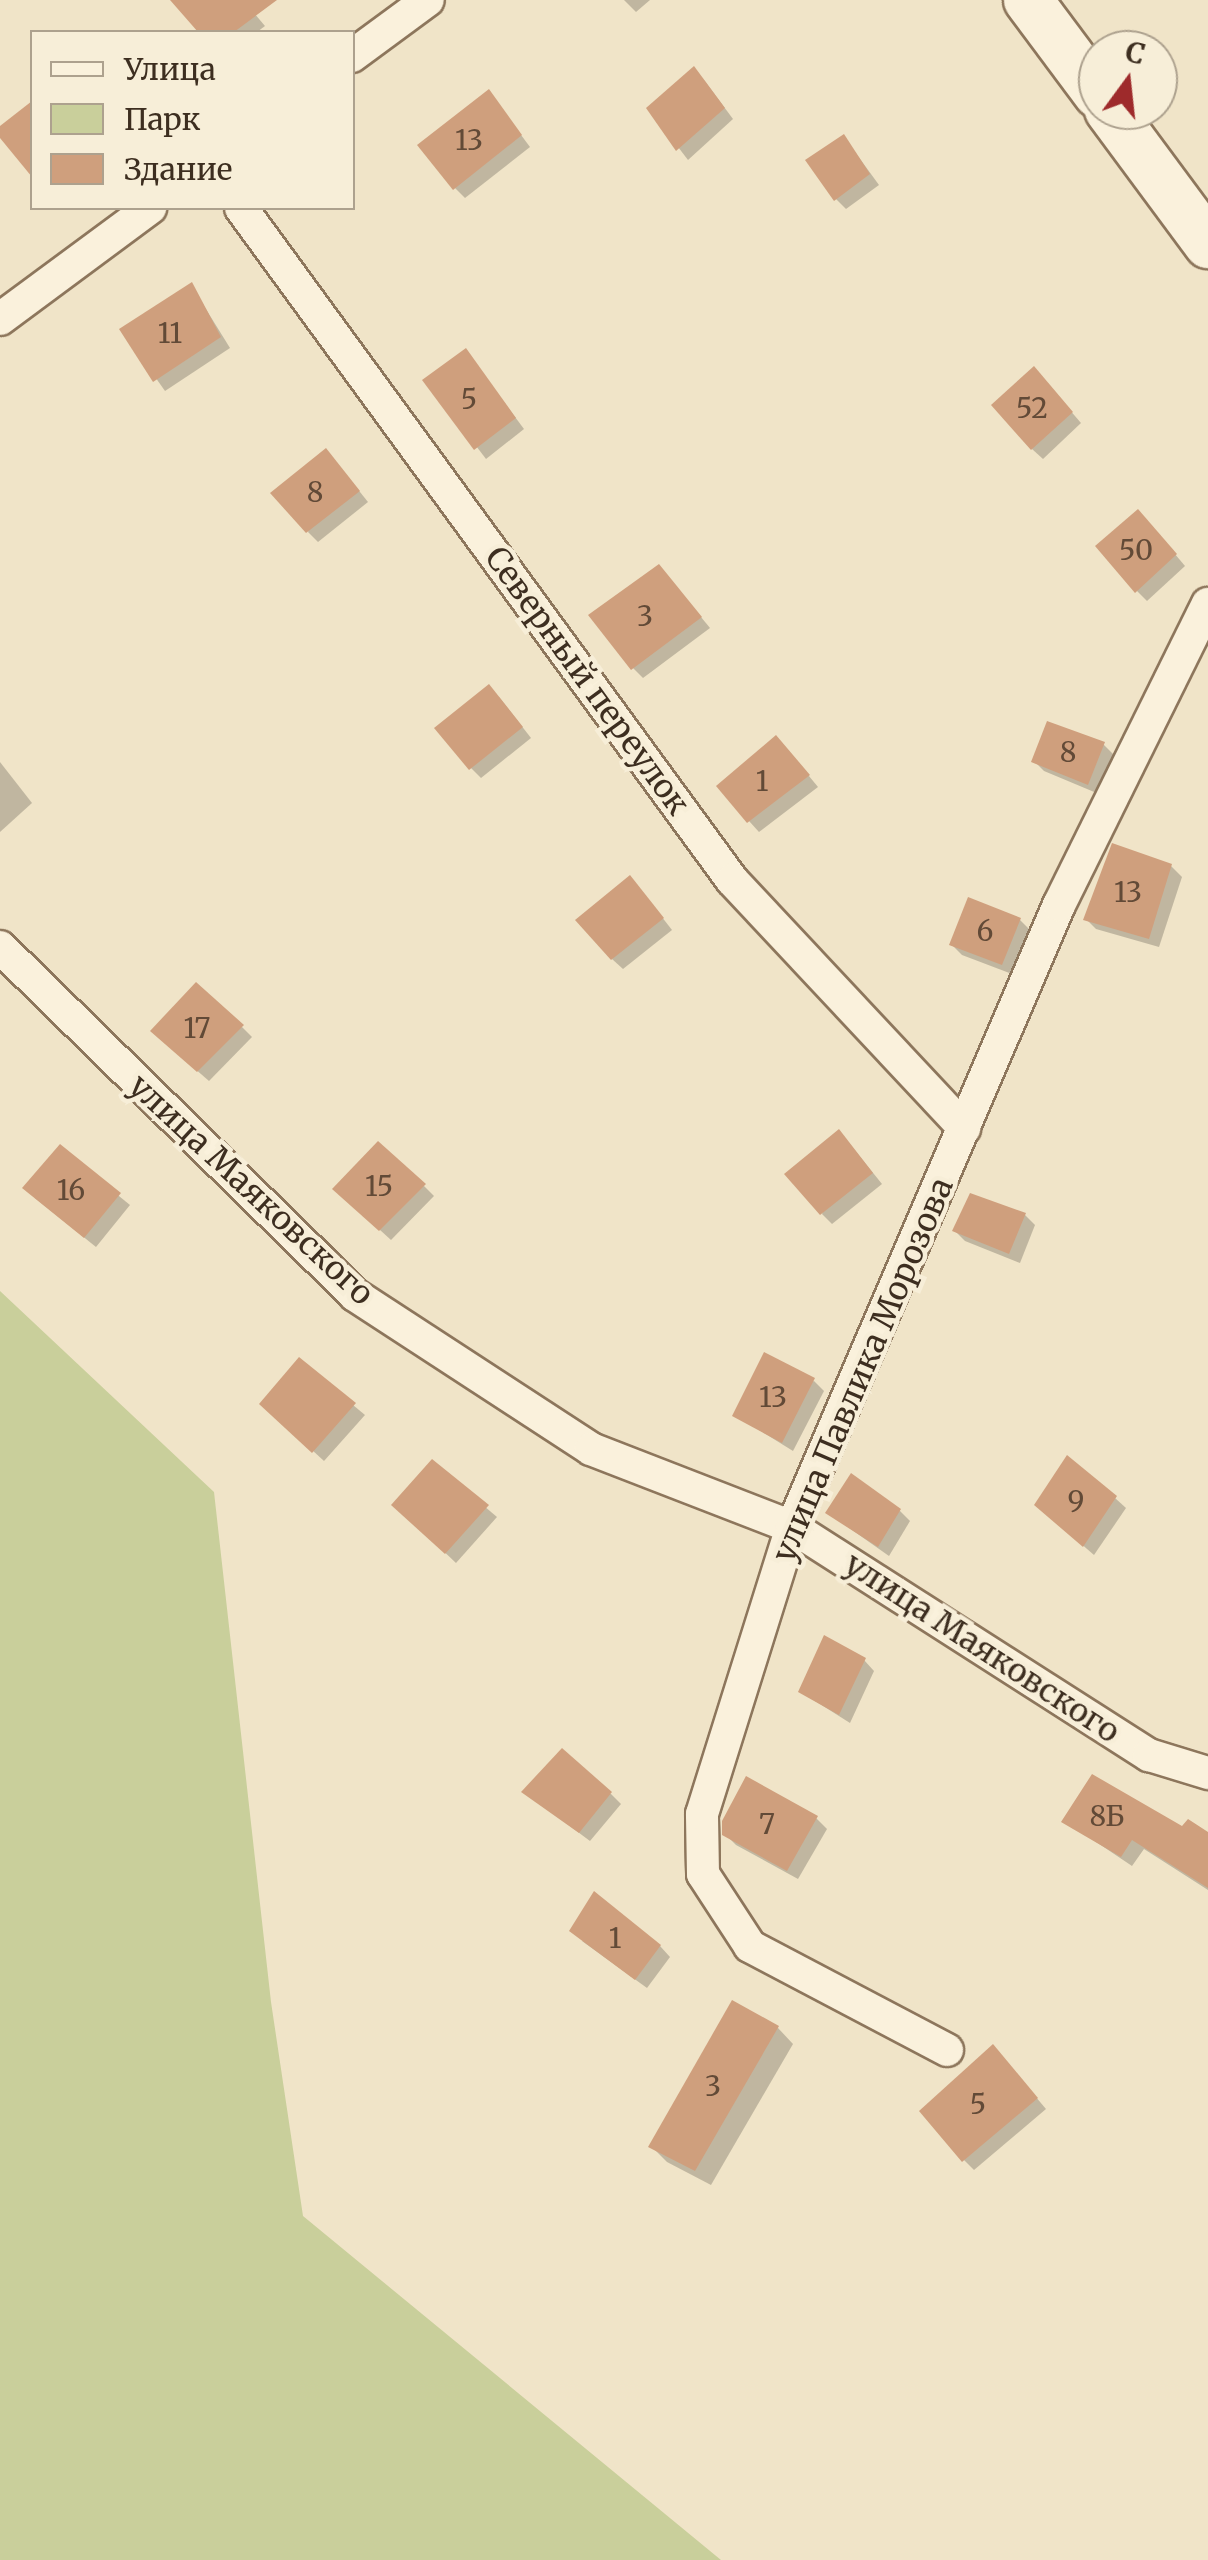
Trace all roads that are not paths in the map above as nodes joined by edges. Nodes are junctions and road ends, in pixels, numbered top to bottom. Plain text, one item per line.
1 (428, 0) edge
2 (1028, 0) edge
3 (355, 54) edge
4 (1078, 67) edge
5 (1125, 130) edge
6 (147, 210) edge
7 (242, 210) edge
8 (1208, 244) edge
9 (0, 319) edge
10 (1208, 604) edge
11 (0, 946) edge
12 (964, 1128) junction
13 (792, 1527) junction
14 (1208, 1773) edge
15 (946, 2050) dead end

1 - 3 street
2 - 4 street
5 - 8 street
6 - 9 street
7 - 12 street, Северный переулок
10 - 12 street, улица Павлика Морозова
11 - 13 street, улица Маяковского
12 - 13 street, улица Павлика Морозова
13 - 14 street, улица Маяковского
13 - 15 street, улица Павлика Морозова

